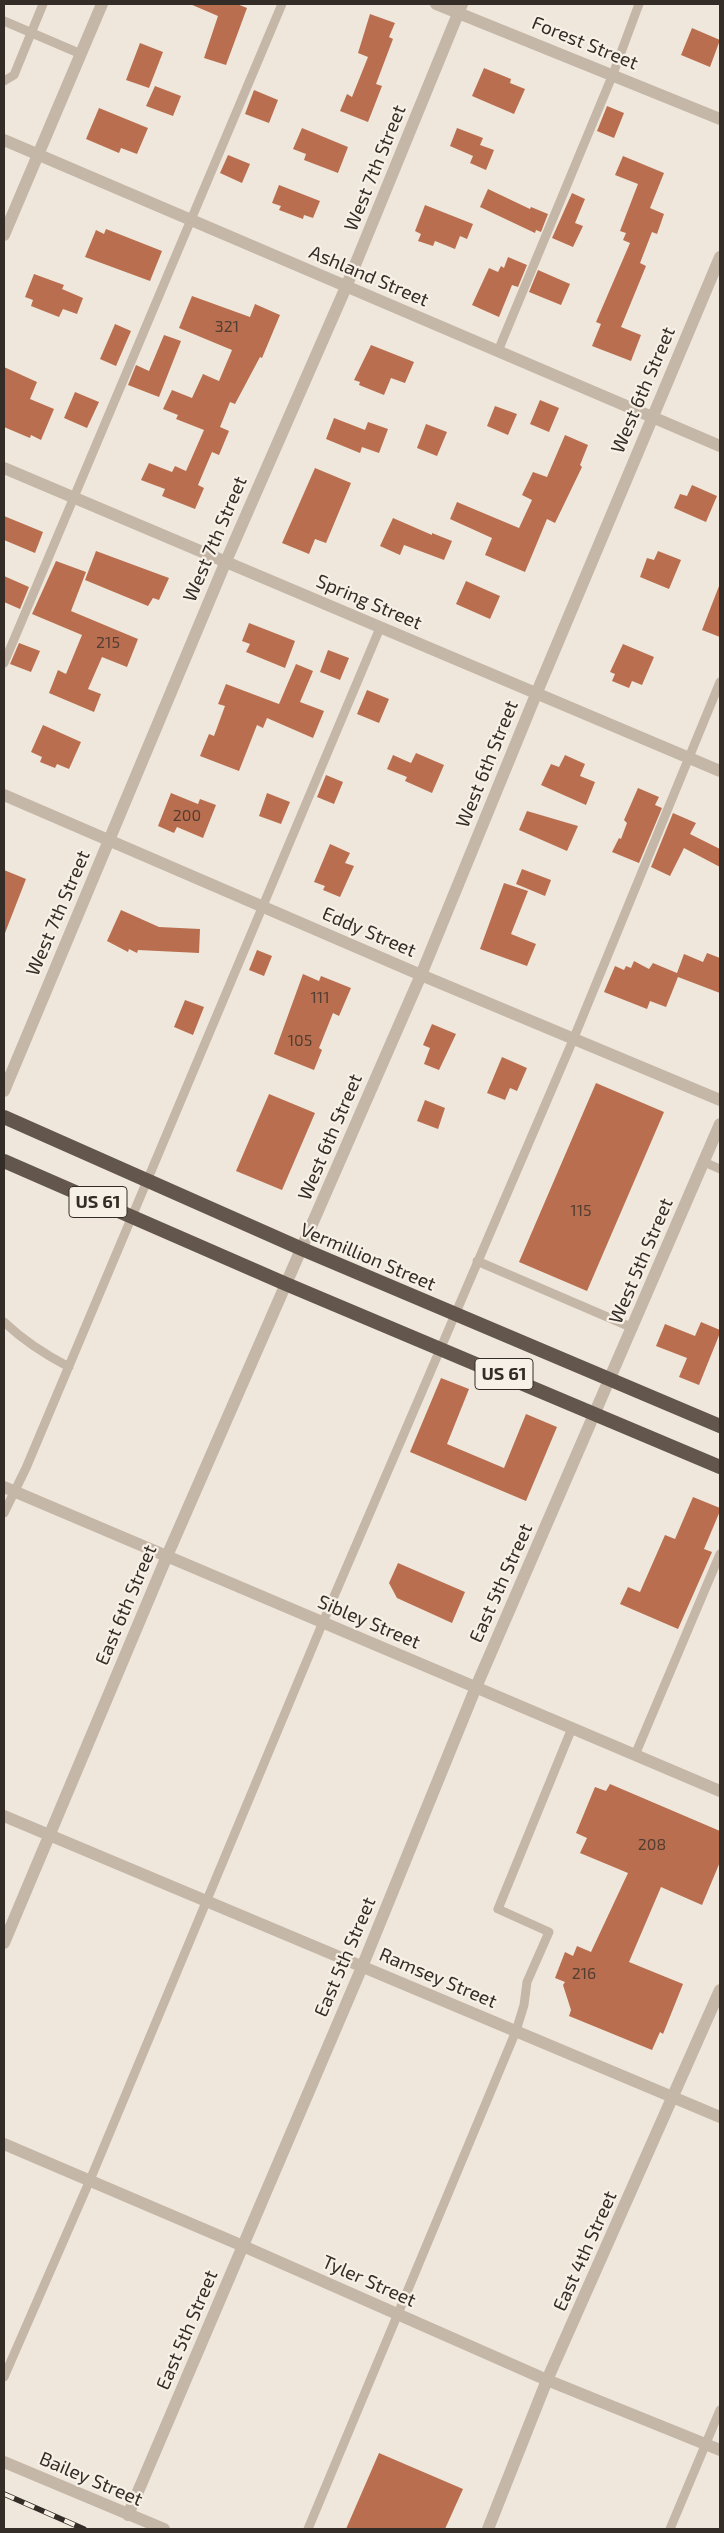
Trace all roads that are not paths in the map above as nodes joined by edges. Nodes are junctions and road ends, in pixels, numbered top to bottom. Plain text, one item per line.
1 (43, 4) edge
2 (102, 4) edge
3 (282, 4) edge
4 (436, 4) edge
5 (639, 4) edge
6 (460, 9) edge
7 (4, 20) edge
8 (32, 32) junction
9 (81, 54) junction
10 (613, 74) junction
11 (4, 81) edge
12 (720, 119) edge
13 (4, 140) edge
14 (38, 155) junction
15 (189, 221) junction
16 (4, 235) edge
17 (720, 257) edge
18 (346, 287) junction
19 (498, 351) junction
20 (652, 417) junction
21 (720, 446) edge
22 (4, 468) edge
23 (74, 498) junction
24 (226, 561) junction
25 (380, 628) junction
26 (4, 663) edge
27 (720, 682) edge
28 (537, 692) junction
29 (689, 758) junction
30 (720, 771) edge
31 (4, 795) edge
32 (108, 840) junction
33 (262, 907) junction
34 (420, 975) junction
35 (573, 1040) junction
36 (4, 1091) edge
37 (720, 1100) edge
38 (4, 1117) edge
39 (720, 1124) edge
40 (4, 1161) edge
41 (704, 1162) junction
42 (720, 1168) edge
43 (148, 1180) junction
44 (132, 1218) junction
45 (302, 1249) junction
46 (477, 1261) junction
47 (286, 1284) junction
48 (455, 1313) junction
49 (4, 1322) edge
50 (633, 1328) junction
51 (441, 1348) junction
52 (69, 1367) junction
53 (610, 1379) junction
54 (596, 1413) junction
55 (720, 1426) edge
56 (720, 1467) edge
57 (9, 1489) edge
58 (4, 1513) edge
59 (720, 1554) edge
60 (167, 1556) junction
61 (323, 1622) junction
62 (476, 1688) junction
63 (572, 1728) junction
64 (635, 1755) junction
65 (720, 1791) edge
66 (4, 1816) edge
67 (50, 1835) junction
68 (206, 1900) junction
69 (4, 1943) edge
70 (362, 1967) junction
71 (720, 1990) edge
72 (516, 2031) junction
73 (674, 2097) junction
74 (720, 2117) edge
75 (4, 2144) edge
76 (90, 2180) junction
77 (243, 2246) junction
78 (396, 2314) junction
79 (4, 2377) edge
80 (547, 2380) junction
81 (720, 2410) edge
82 (706, 2444) junction
83 (720, 2450) edge
84 (4, 2462) edge
85 (128, 2515) junction
86 (164, 2529) edge
87 (308, 2529) edge
88 (488, 2529) edge
89 (670, 2529) edge

1 - 8 lane
2 - 9 street
3 - 15 lane
4 - 6 street, Forest Street
5 - 10 lane
6 - 10 street, Forest Street
6 - 18 street, West 7th Street
7 - 8 lane
8 - 9 lane
8 - 11 lane
9 - 14 street
10 - 12 street, Forest Street
10 - 19 lane
13 - 14 street, Ashland Street
14 - 15 street, Ashland Street
14 - 16 street
15 - 18 street, Ashland Street
15 - 23 lane
17 - 20 street, West 6th Street
18 - 19 street, Ashland Street
18 - 24 street, West 7th Street
19 - 20 street, Ashland Street
20 - 21 street, Ashland Street
20 - 28 street, West 6th Street
22 - 23 street, Spring Street
23 - 24 street, Spring Street
23 - 26 lane
24 - 25 street, Spring Street
24 - 32 street, West 7th Street
25 - 28 street, Spring Street
25 - 33 lane
27 - 29 lane
28 - 29 street, Spring Street
28 - 34 street, West 6th Street
29 - 30 street, Spring Street
29 - 35 lane
31 - 32 street, Eddy Street
32 - 33 street, Eddy Street
32 - 36 street, West 7th Street
33 - 34 street, Eddy Street
33 - 43 lane
34 - 35 street, Eddy Street
34 - 45 street, West 6th Street
35 - 37 street, Eddy Street
35 - 46 lane
38 - 43 highway, Vermillion Street / US 61
39 - 41 street, West 5th Street
40 - 44 highway, US 61
41 - 42 lane
41 - 50 street, West 5th Street
43 - 44 lane
43 - 45 highway, Vermillion Street / US 61
44 - 47 highway, US 61
44 - 52 lane
45 - 47 street, West 6th Street
45 - 48 highway, Vermillion Street / US 61
46 - 48 lane
46 - 50 lane
47 - 51 highway, US 61
47 - 60 street, East 6th Street
48 - 51 lane
48 - 53 highway, Vermillion Street / US 61
49 - 52 lane
50 - 53 street, West 5th Street
51 - 54 highway, US 61
51 - 61 lane
52 - 57 lane
53 - 54 street, West 5th Street
53 - 55 highway, Vermillion Street / US 61
54 - 56 highway, US 61
54 - 62 street, East 5th Street
57 - 58 lane
57 - 60 street, Sibley Street
59 - 64 lane
60 - 61 street, Sibley Street
60 - 67 street, East 6th Street
61 - 62 street, Sibley Street
61 - 68 lane
62 - 63 street, Sibley Street
62 - 70 street, East 5th Street
63 - 64 street, Sibley Street
63 - 72 lane
64 - 65 street, Sibley Street
66 - 67 street, Ramsey Street
67 - 68 street, Ramsey Street
67 - 69 street, East 6th Street
68 - 70 street, Ramsey Street
68 - 76 lane
70 - 72 street, Ramsey Street
70 - 77 street, East 5th Street
71 - 73 street, East 4th Street
72 - 73 street, Ramsey Street
72 - 78 lane
73 - 74 street, Ramsey Street
73 - 80 street, East 4th Street
75 - 76 street, Tyler Street
76 - 77 street, Tyler Street
76 - 79 lane
77 - 78 street, Tyler Street
77 - 85 street, East 5th Street
78 - 80 street, Tyler Street
78 - 87 lane
80 - 82 street, Tyler Street
80 - 88 street, East 4th Street
81 - 82 lane
82 - 83 street, Tyler Street
82 - 89 lane
84 - 85 street, Bailey Street
85 - 86 street, Bailey Street

